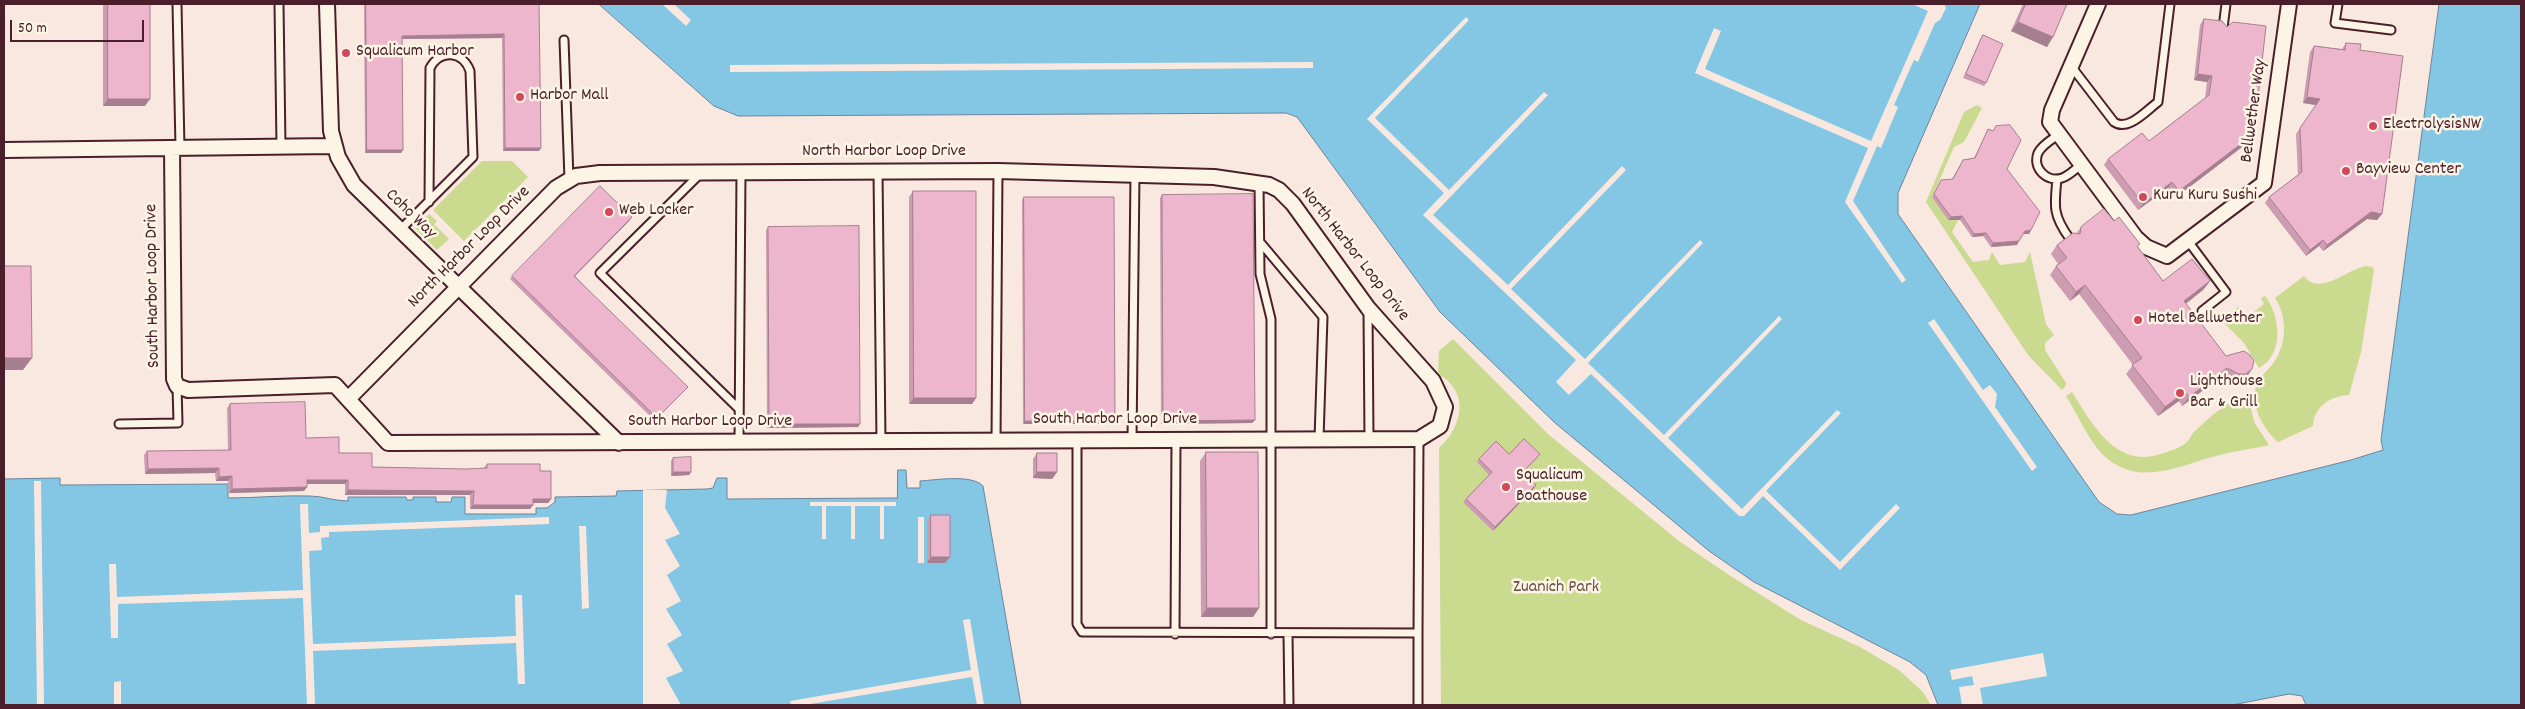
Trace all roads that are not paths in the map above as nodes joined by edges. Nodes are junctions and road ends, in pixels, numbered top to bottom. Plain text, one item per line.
1 (178, 4) edge
2 (279, 4) edge
3 (327, 4) edge
4 (2098, 4) edge
5 (2170, 4) edge
6 (2226, 4) edge
7 (2289, 4) edge
8 (2338, 4) edge
9 (2223, 28) edge
10 (2391, 30) dead end
11 (564, 40) dead end
12 (2071, 66) junction
13 (2058, 135) junction
14 (281, 146) junction
15 (333, 146) junction
16 (176, 148) junction
17 (4, 150) edge
18 (2081, 165) junction
19 (998, 171) junction
20 (741, 172) junction
21 (878, 172) junction
22 (701, 173) junction
23 (1135, 175) junction
24 (569, 179) junction
25 (2057, 179) junction
26 (1259, 182) junction
27 (429, 202) junction
28 (399, 231) junction
29 (2070, 239) edge
30 (2188, 241) junction
31 (1260, 242) junction
32 (458, 287) junction
33 (1368, 308) junction
34 (2202, 311) dead end
35 (177, 386) junction
36 (348, 399) junction
37 (739, 409) junction
38 (119, 424) dead end
39 (1319, 439) junction
40 (1368, 439) junction
41 (1418, 439) junction
42 (996, 440) junction
43 (1077, 440) junction
44 (1132, 440) junction
45 (1176, 440) junction
46 (1271, 440) junction
47 (881, 441) junction
48 (619, 442) junction
49 (739, 442) junction
50 (1418, 633) junction
51 (1175, 634) junction
52 (1271, 634) junction
53 (1288, 634) junction
54 (1289, 705) edge
55 (1418, 705) edge

1 - 16 lane
2 - 14 lane
3 - 15 street, Coho Way
4 - 12 street, Bellwether Way
5 - 12 lane
6 - 9 lane
7 - 30 street, Bellwether Way
8 - 10 lane
11 - 24 lane
12 - 13 street, Bellwether Way
13 - 18 street, Bellwether Way
13 - 25 lane
14 - 15 street
14 - 16 street
15 - 28 street, Coho Way
16 - 17 street
16 - 35 street, South Harbor Loop Drive
18 - 25 lane
18 - 30 street, Bellwether Way
19 - 21 street, North Harbor Loop Drive
19 - 23 street, North Harbor Loop Drive
19 - 42 lane
20 - 21 street, North Harbor Loop Drive
20 - 22 street, North Harbor Loop Drive
20 - 37 lane
21 - 47 lane
22 - 24 street, North Harbor Loop Drive
22 - 37 lane
23 - 26 street, North Harbor Loop Drive
23 - 44 lane
24 - 32 street, North Harbor Loop Drive
25 - 29 lane
26 - 31 lane
26 - 33 street, North Harbor Loop Drive
27 - 27 lane
27 - 28 lane
28 - 32 street, Coho Way
30 - 34 lane
31 - 39 lane
31 - 46 lane
32 - 36 street, North Harbor Loop Drive
32 - 48 street, Coho Way
33 - 40 lane
33 - 41 street, North Harbor Loop Drive
35 - 36 street, South Harbor Loop Drive
35 - 38 lane
36 - 48 street, South Harbor Loop Drive
37 - 49 lane
39 - 40 street, South Harbor Loop Drive
39 - 46 street, South Harbor Loop Drive
40 - 41 street, South Harbor Loop Drive
41 - 50 lane
42 - 43 street, South Harbor Loop Drive
42 - 47 street, South Harbor Loop Drive
43 - 44 street, South Harbor Loop Drive
43 - 51 lane
44 - 45 street, South Harbor Loop Drive
45 - 46 street, South Harbor Loop Drive
45 - 51 lane
46 - 52 lane
47 - 49 street, South Harbor Loop Drive
48 - 49 street, South Harbor Loop Drive
50 - 53 lane
50 - 55 lane
51 - 52 lane
52 - 53 lane
53 - 54 lane

